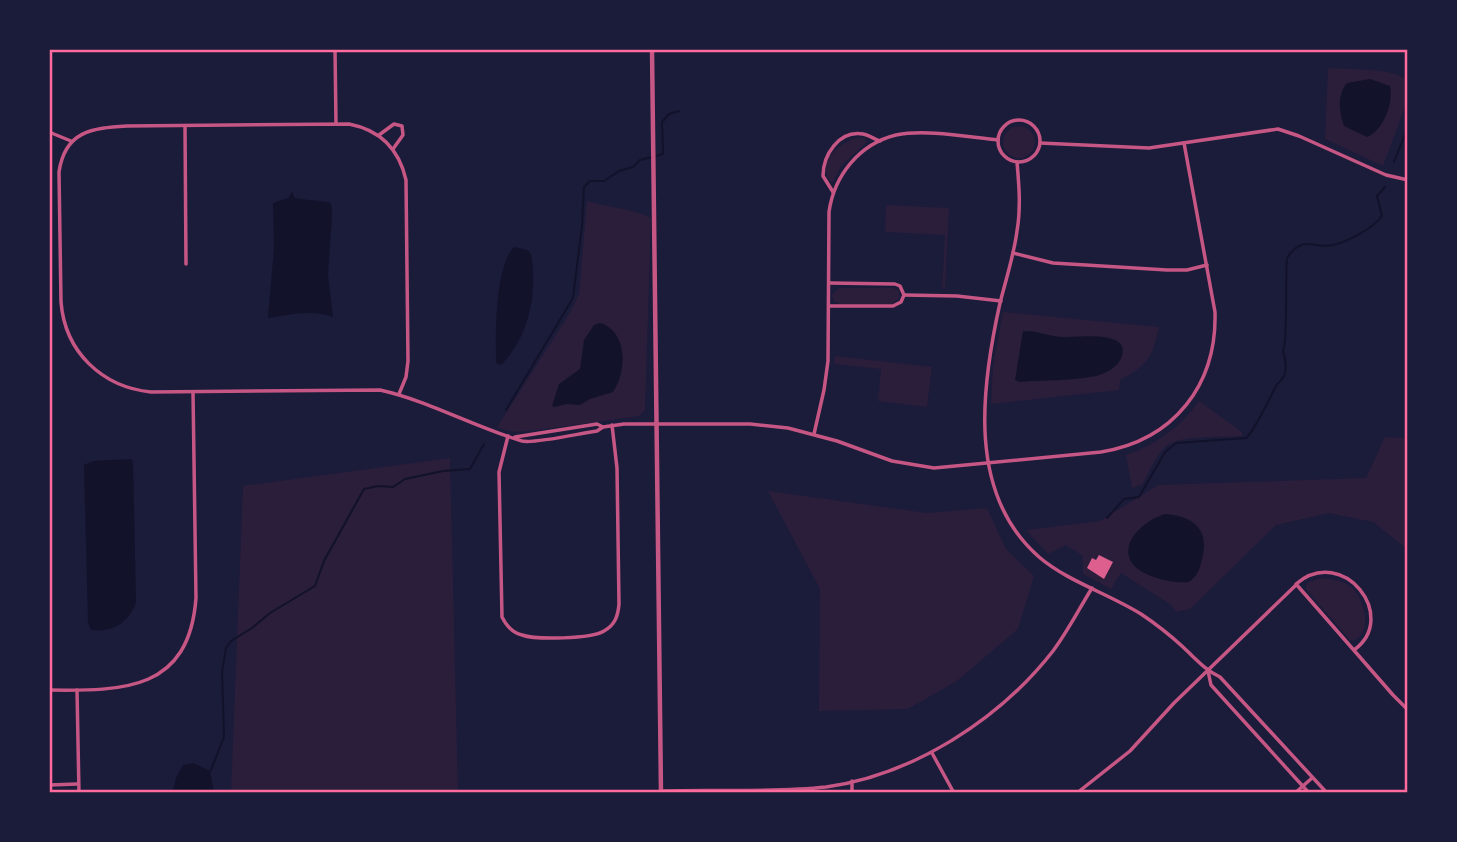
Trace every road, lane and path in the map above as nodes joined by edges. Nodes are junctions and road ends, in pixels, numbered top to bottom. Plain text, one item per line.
1 (335, 49) edge
2 (652, 49) edge
3 (335, 124) junction
4 (185, 126) junction
5 (49, 132) edge
6 (378, 135) junction
7 (998, 140) junction
8 (71, 141) junction
9 (880, 141) junction
10 (1040, 143) junction
11 (1184, 143) junction
12 (393, 149) junction
13 (1017, 162) junction
14 (1408, 180) edge
15 (833, 192) junction
16 (1013, 253) junction
17 (186, 264) dead end
18 (1207, 265) junction
19 (829, 283) junction
20 (904, 295) junction
21 (1001, 302) junction
22 (829, 306) junction
23 (193, 392) junction
24 (399, 394) junction
25 (656, 424) junction
26 (611, 425) junction
27 (814, 434) junction
28 (508, 436) junction
29 (987, 464) junction
30 (1296, 584) junction
31 (1092, 588) junction
32 (1354, 650) junction
33 (1208, 671) junction
34 (49, 690) edge
35 (77, 690) junction
36 (1408, 710) edge
37 (932, 752) junction
38 (1312, 778) junction
39 (852, 782) junction
40 (49, 785) edge
41 (78, 785) junction
42 (1303, 786) junction
43 (780, 791) edge
44 (662, 792) edge
45 (79, 793) edge
46 (852, 793) edge
47 (954, 793) edge
48 (1077, 793) edge
49 (1295, 793) edge
50 (1309, 793) edge
51 (1327, 793) edge

1 - 3 street
2 - 25 street
3 - 4 street
3 - 6 street
4 - 8 street
4 - 17 street
5 - 8 street
6 - 12 street
6 - 12 street
7 - 9 street
7 - 10 street
7 - 13 street
8 - 23 street
9 - 15 street
9 - 15 street
10 - 11 street
10 - 13 street
11 - 14 street
11 - 18 street
12 - 24 street
13 - 16 street
15 - 19 street
16 - 18 street
16 - 21 street
18 - 29 street
19 - 20 street
19 - 22 street
20 - 21 street
20 - 22 street
21 - 29 street
22 - 27 street
23 - 24 street
23 - 35 street
24 - 28 street
25 - 26 street
25 - 27 street
25 - 44 street
26 - 28 street
26 - 28 street
27 - 29 street
29 - 31 street
30 - 32 street
30 - 32 street
30 - 33 street
31 - 33 street
31 - 37 street
32 - 36 street
33 - 38 street
33 - 42 street
33 - 48 street
34 - 35 street
35 - 41 street
37 - 39 street
37 - 47 street
38 - 42 street
38 - 51 street
39 - 43 street
39 - 46 street
40 - 41 street
41 - 45 street
42 - 49 street
42 - 50 street
43 - 44 street

